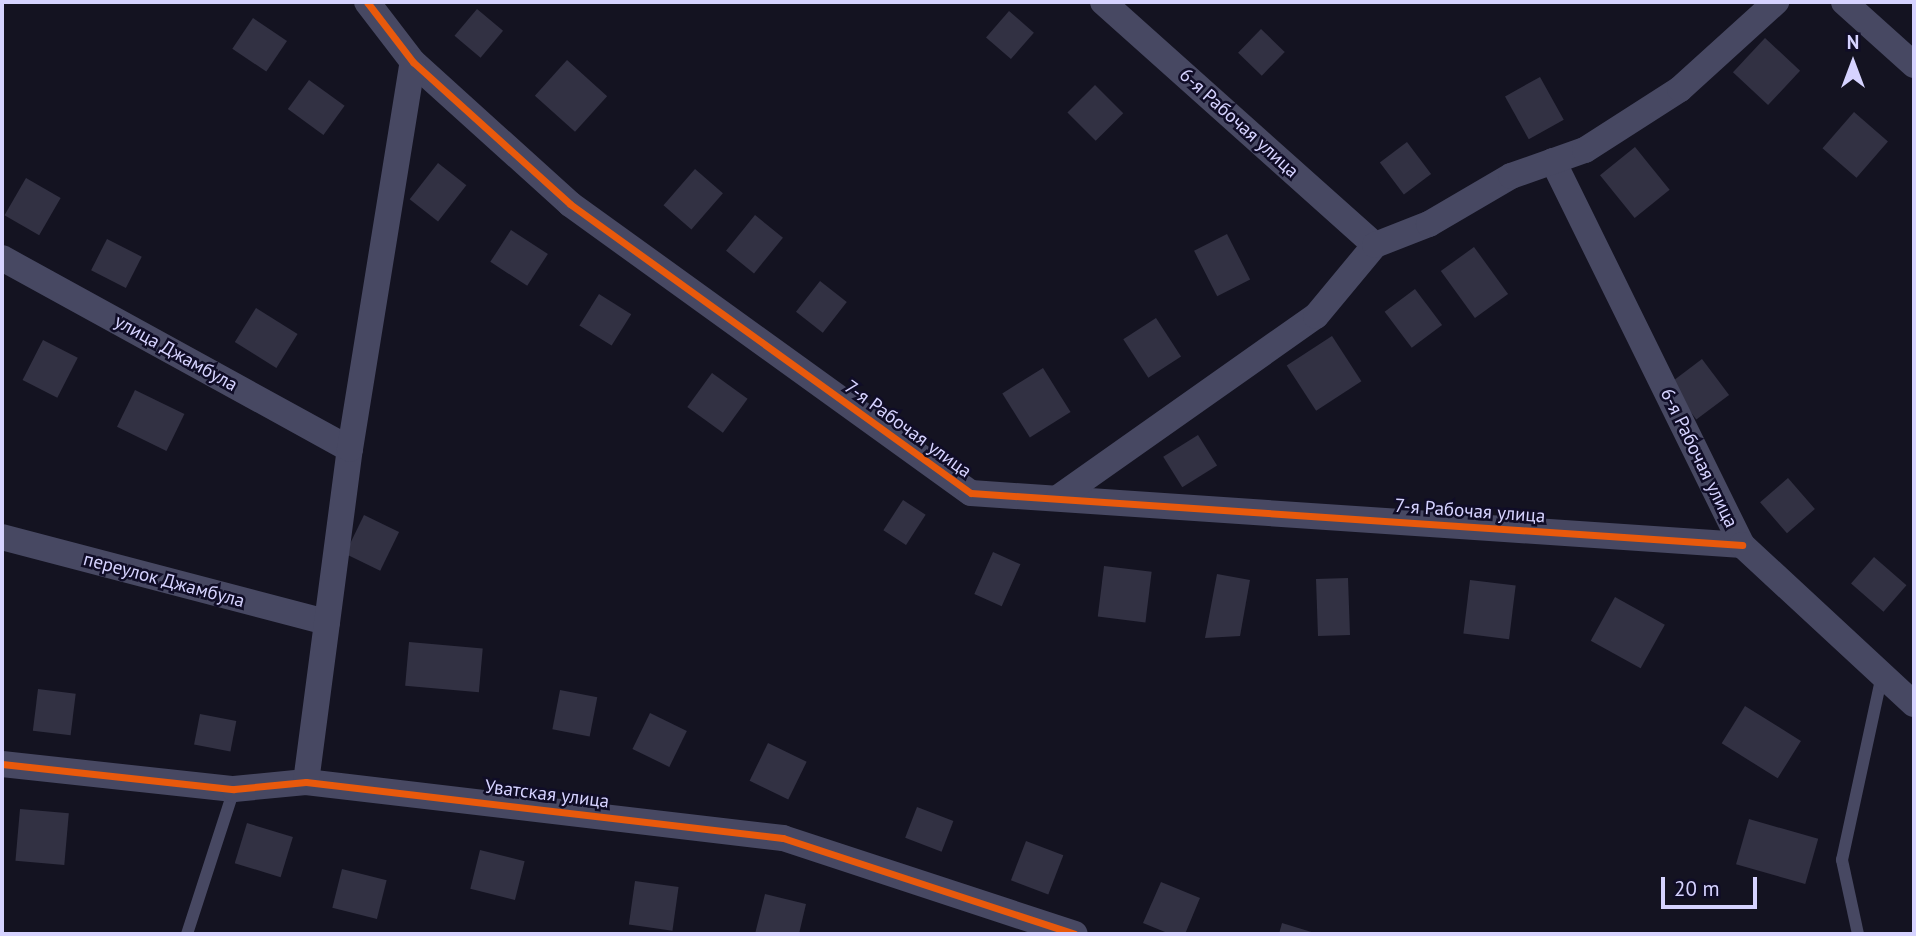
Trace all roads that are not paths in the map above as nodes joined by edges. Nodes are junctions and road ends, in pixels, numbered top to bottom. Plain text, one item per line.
1 (367, 2) edge
2 (1104, 2) edge
3 (1776, 2) edge
4 (1844, 2) edge
5 (413, 62) junction
6 (1914, 65) edge
7 (1553, 161) junction
8 (1375, 245) junction
9 (2, 258) edge
10 (350, 449) junction
11 (1059, 497) junction
12 (2, 537) edge
13 (1742, 545) junction
14 (327, 622) junction
15 (1882, 674) junction
16 (1914, 704) edge
17 (2, 764) edge
18 (306, 782) junction
19 (234, 789) junction
20 (187, 934) edge
21 (1075, 934) edge
22 (1858, 934) edge

1 - 5 street, 7-я Рабочая улица
2 - 8 street, 6-я Рабочая улица
3 - 7 street
4 - 6 street
5 - 10 street
5 - 11 street, 7-я Рабочая улица
7 - 8 street
7 - 13 street, 6-я Рабочая улица
8 - 11 street
9 - 10 street, улица Джамбула
10 - 14 street
11 - 13 street, 7-я Рабочая улица
12 - 14 street, переулок Джамбула
13 - 15 street, 6-я Рабочая улица
14 - 18 street
15 - 16 street, 6-я Рабочая улица
15 - 22 lane
17 - 19 street, Уватская улица
18 - 19 street, Уватская улица
18 - 21 street, Уватская улица
19 - 20 lane

